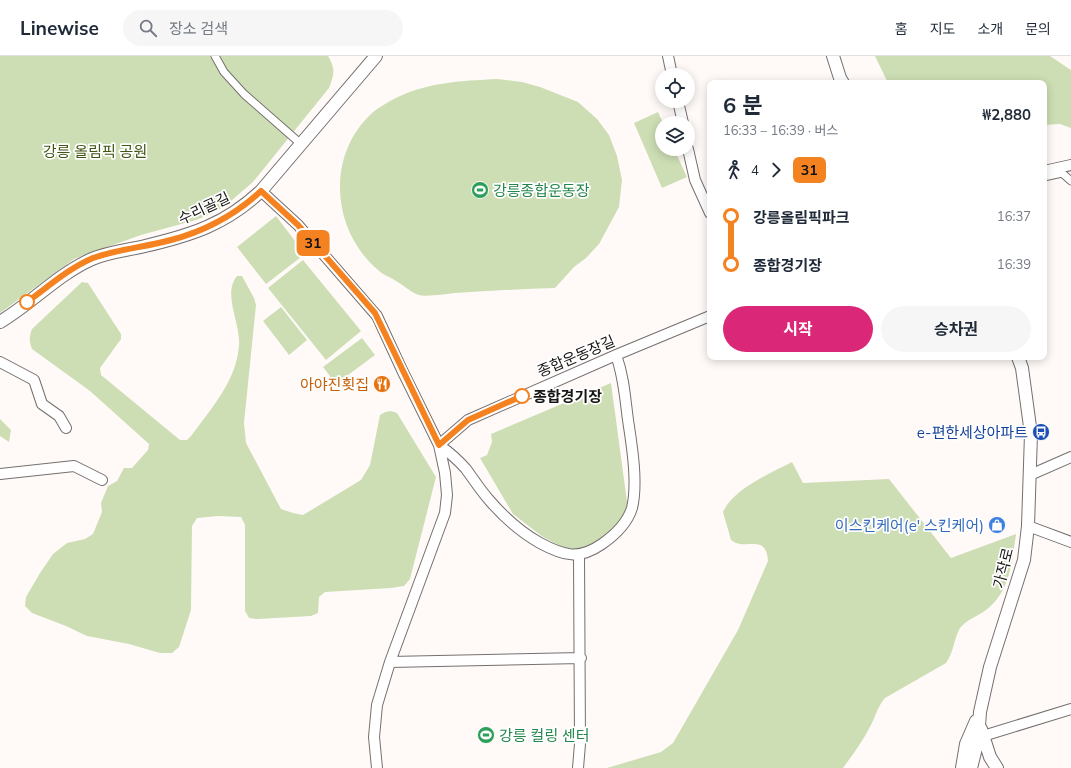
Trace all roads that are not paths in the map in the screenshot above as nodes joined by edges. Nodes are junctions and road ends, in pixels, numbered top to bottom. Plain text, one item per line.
1 (215, 56) edge
2 (376, 56) edge
3 (668, 56) edge
4 (833, 56) edge
5 (671, 68) edge
6 (841, 80) edge
7 (301, 144) junction
8 (690, 156) edge
9 (1071, 165) edge
10 (1047, 170) edge
11 (1047, 176) edge
12 (1071, 181) edge
13 (261, 191) junction
14 (707, 206) edge
15 (707, 317) edge
16 (0, 322) edge
17 (616, 355) junction
18 (1019, 360) edge
19 (0, 362) edge
20 (66, 428) dead end
21 (439, 445) junction
22 (1071, 457) edge
23 (0, 474) edge
24 (1030, 475) junction
25 (102, 480) dead end
26 (1028, 526) junction
27 (1071, 542) edge
28 (579, 555) junction
29 (581, 658) junction
30 (390, 662) junction
31 (1071, 709) edge
32 (980, 717) junction
33 (983, 736) junction
34 (376, 768) edge
35 (578, 768) edge
36 (960, 768) edge
37 (971, 768) edge
38 (997, 768) edge

1 - 7 street
2 - 7 street, 수리골길
3 - 5 street
4 - 6 street
7 - 13 street, 수리골길
8 - 14 street
9 - 10 street
11 - 12 street
13 - 16 street, 수리골길
13 - 21 street
15 - 17 street, 종합운동장길
17 - 21 street, 종합운동장길
17 - 28 street
18 - 24 street, 가작로
19 - 20 street
21 - 28 street
21 - 30 street
22 - 24 street
23 - 25 street
24 - 26 street, 가작로
26 - 27 street
26 - 32 street, 가작로
28 - 29 street
29 - 30 street
29 - 35 street
30 - 34 street
31 - 33 street
32 - 33 street
32 - 36 street, 가작로
32 - 37 street, 가작로
33 - 38 street

